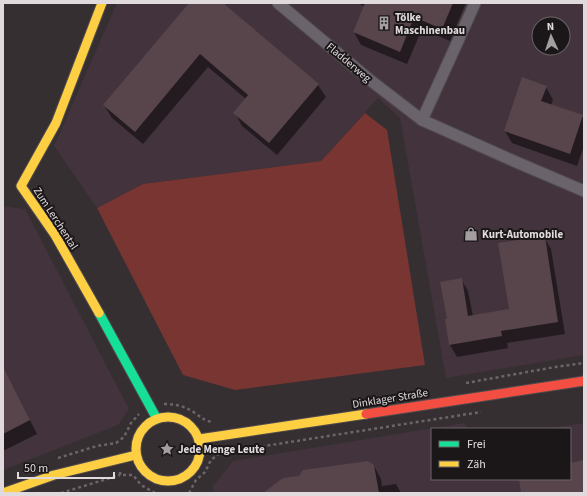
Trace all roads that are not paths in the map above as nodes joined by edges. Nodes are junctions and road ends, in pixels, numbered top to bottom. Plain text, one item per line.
1 (102, 3) edge
2 (278, 3) edge
3 (475, 3) edge
4 (422, 120) junction
5 (584, 191) edge
6 (584, 381) edge
7 (156, 418) junction
8 (199, 439) junction
9 (136, 455) junction
10 (3, 493) edge

1 - 7 main road, Zum Lerchental
2 - 4 street, Fladderweg
3 - 4 street
4 - 5 street, Fladderweg
6 - 8 main road, Dinklager Straße
7 - 8 main road
7 - 9 main road
8 - 9 main road
9 - 10 main road

